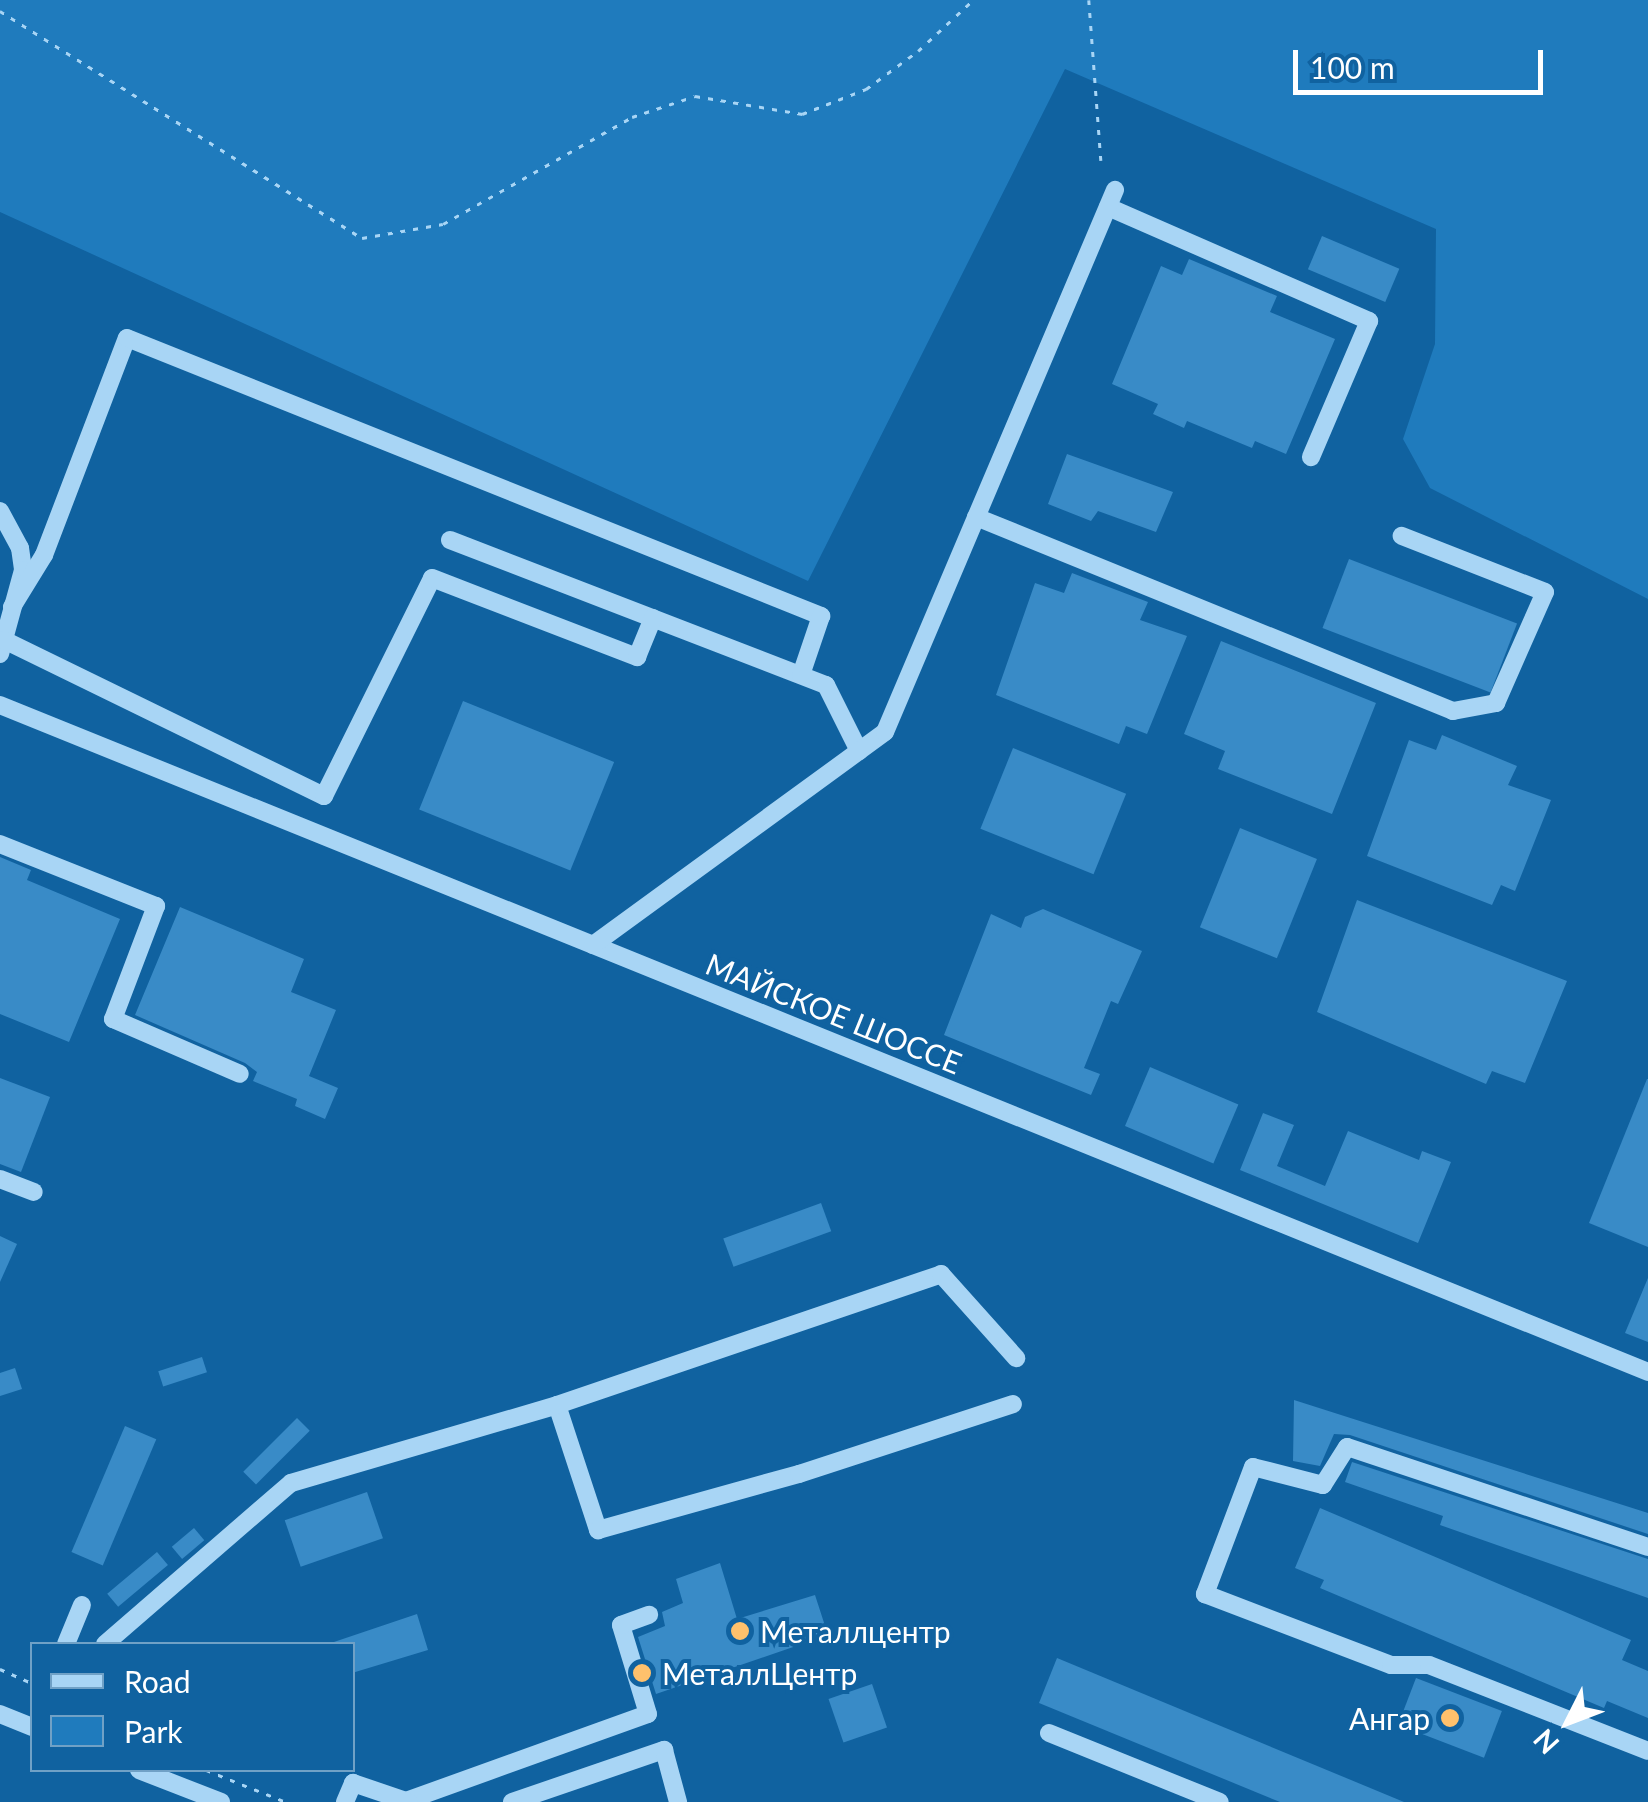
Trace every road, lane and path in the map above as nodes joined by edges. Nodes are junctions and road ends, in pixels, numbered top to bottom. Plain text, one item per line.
1 (973, 0) edge
2 (1089, 0) edge
3 (0, 12) edge
4 (1101, 161) dead end
5 (1311, 457) dead end
6 (0, 511) edge
7 (976, 517) junction
8 (1402, 536) dead end
9 (450, 540) dead end
10 (12, 607) junction
11 (652, 618) junction
12 (2, 646) edge
13 (800, 675) junction
14 (0, 705) edge
15 (859, 751) junction
16 (0, 844) edge
17 (593, 945) junction
18 (240, 1074) dead end
19 (0, 1179) edge
20 (34, 1192) dead end
21 (1016, 1358) dead end
22 (1648, 1372) edge
23 (1013, 1404) dead end
24 (557, 1405) junction
25 (1648, 1547) edge
26 (82, 1604) dead end
27 (649, 1615) dead end
28 (67, 1642) edge
29 (107, 1642) edge
30 (0, 1669) edge
31 (30, 1682) edge
32 (0, 1714) edge
33 (30, 1726) edge
34 (1049, 1733) dead end
35 (1648, 1751) edge
36 (144, 1772) edge
37 (211, 1772) edge
38 (408, 1801) edge
39 (222, 1802) edge
40 (286, 1802) edge
41 (345, 1802) edge
42 (512, 1802) edge
43 (678, 1802) edge
44 (1220, 1802) edge

1 - 3 path
2 - 4 path
5 - 7 street
6 - 10 street
7 - 8 street
7 - 15 street
9 - 11 street
10 - 12 street
10 - 13 street
11 - 12 street
11 - 13 street
13 - 15 street
14 - 17 street, МАЙСКОЕ ШОССЕ
15 - 17 street
16 - 18 street
17 - 22 street, МАЙСКОЕ ШОССЕ
19 - 20 street
21 - 24 street
23 - 24 street
24 - 29 street
25 - 35 street
26 - 28 street
27 - 38 street
30 - 31 path
32 - 33 street
34 - 44 street
36 - 39 street
37 - 40 path
38 - 41 street
42 - 43 street

